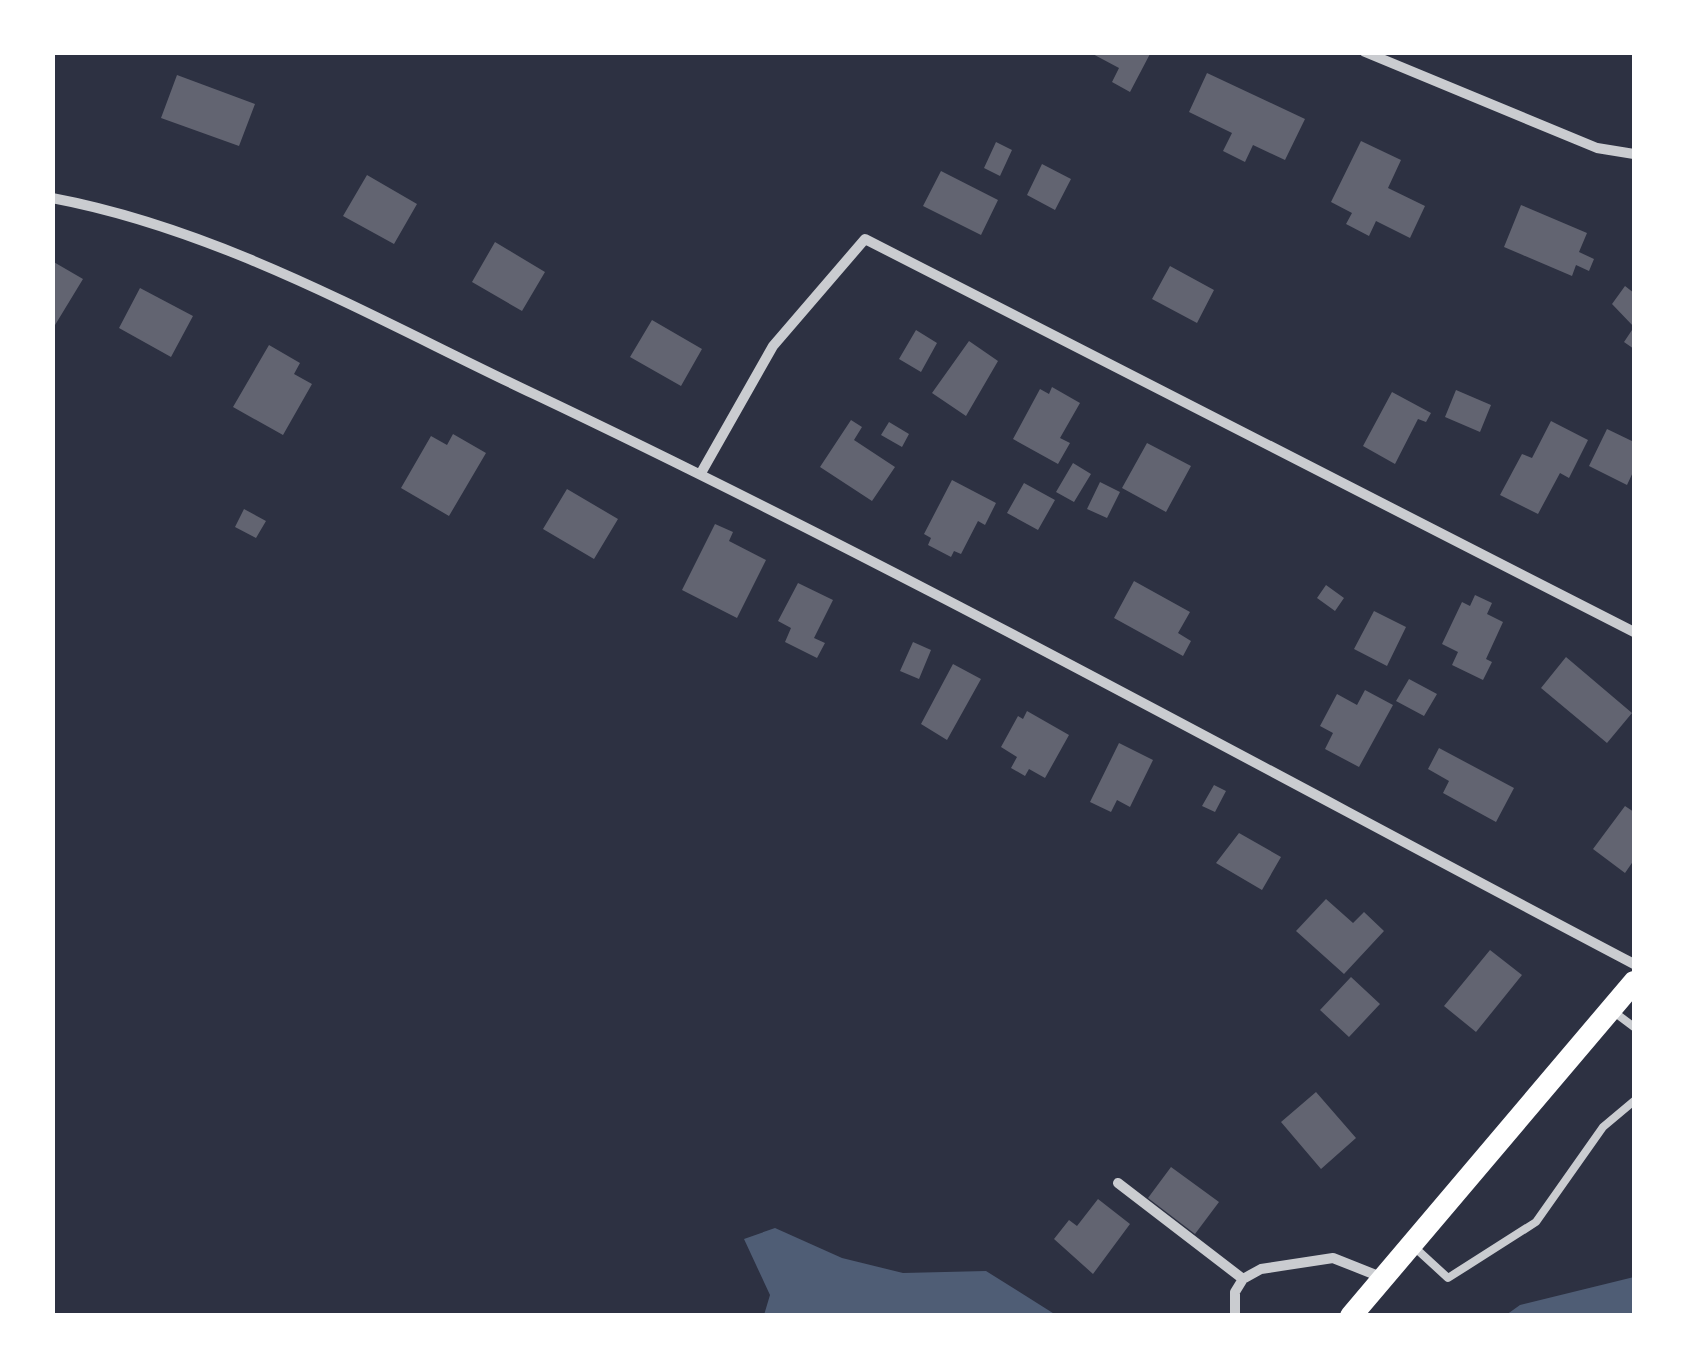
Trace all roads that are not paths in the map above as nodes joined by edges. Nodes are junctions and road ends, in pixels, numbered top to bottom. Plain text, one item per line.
1 (1365, 52) edge
2 (1634, 154) edge
3 (52, 198) edge
4 (701, 473) junction
5 (1634, 632) edge
6 (1634, 964) edge
7 (1634, 982) edge
8 (1610, 1009) junction
9 (1634, 1026) edge
10 (1634, 1101) edge
11 (1118, 1184) dead end
12 (1410, 1244) junction
13 (1382, 1278) junction
14 (1243, 1279) junction
15 (1236, 1316) edge
16 (1351, 1316) edge

1 - 2 street
3 - 4 street
4 - 5 street
4 - 6 street
7 - 8 main road
8 - 9 lane
8 - 12 main road
10 - 12 lane
11 - 14 street
12 - 13 main road
13 - 14 street
13 - 16 main road
14 - 15 street

